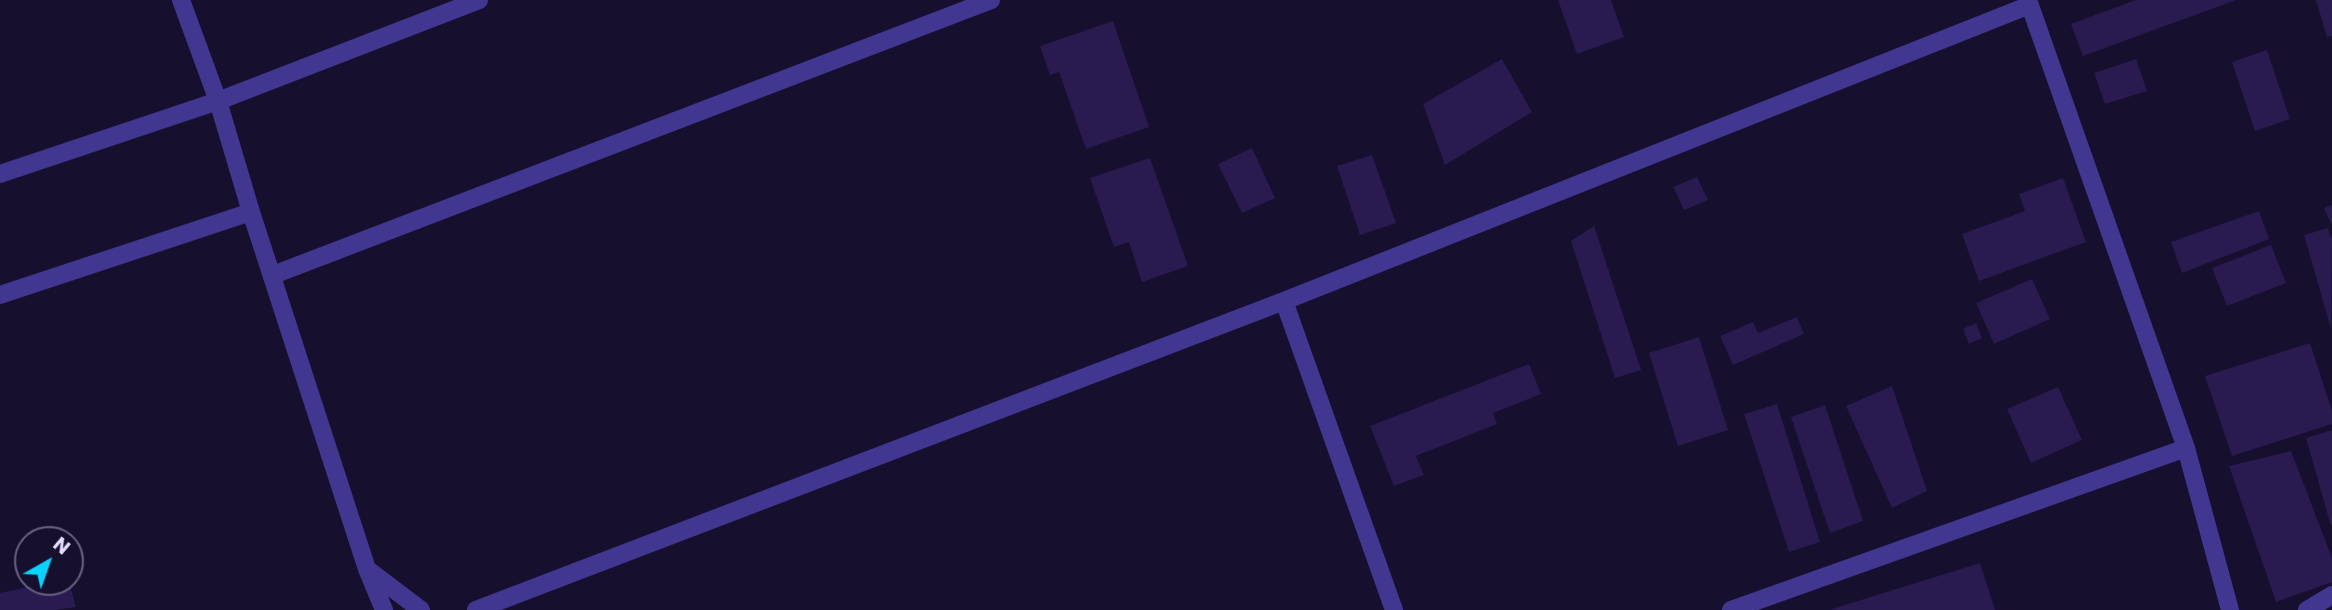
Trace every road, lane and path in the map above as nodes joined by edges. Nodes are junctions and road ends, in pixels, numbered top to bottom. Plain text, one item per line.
1 (181, 0) edge
2 (479, 0) edge
3 (991, 0) edge
4 (2029, 2) edge
5 (218, 101) junction
6 (0, 174) edge
7 (251, 212) junction
8 (273, 275) junction
9 (0, 295) edge
10 (1284, 301) junction
11 (2186, 448) junction
12 (367, 569) junction
13 (2332, 595) edge
14 (384, 610) edge
15 (421, 610) edge
16 (477, 610) edge
17 (1394, 610) edge
18 (1731, 610) edge
19 (2230, 610) edge
20 (2307, 610) edge

1 - 5 street
2 - 5 street
3 - 8 street
4 - 10 street
4 - 11 street
5 - 6 street
5 - 7 street
7 - 8 street
7 - 9 street
8 - 12 street
10 - 16 street
10 - 17 street
11 - 18 street
11 - 19 street
12 - 14 street
12 - 15 street
13 - 20 street

